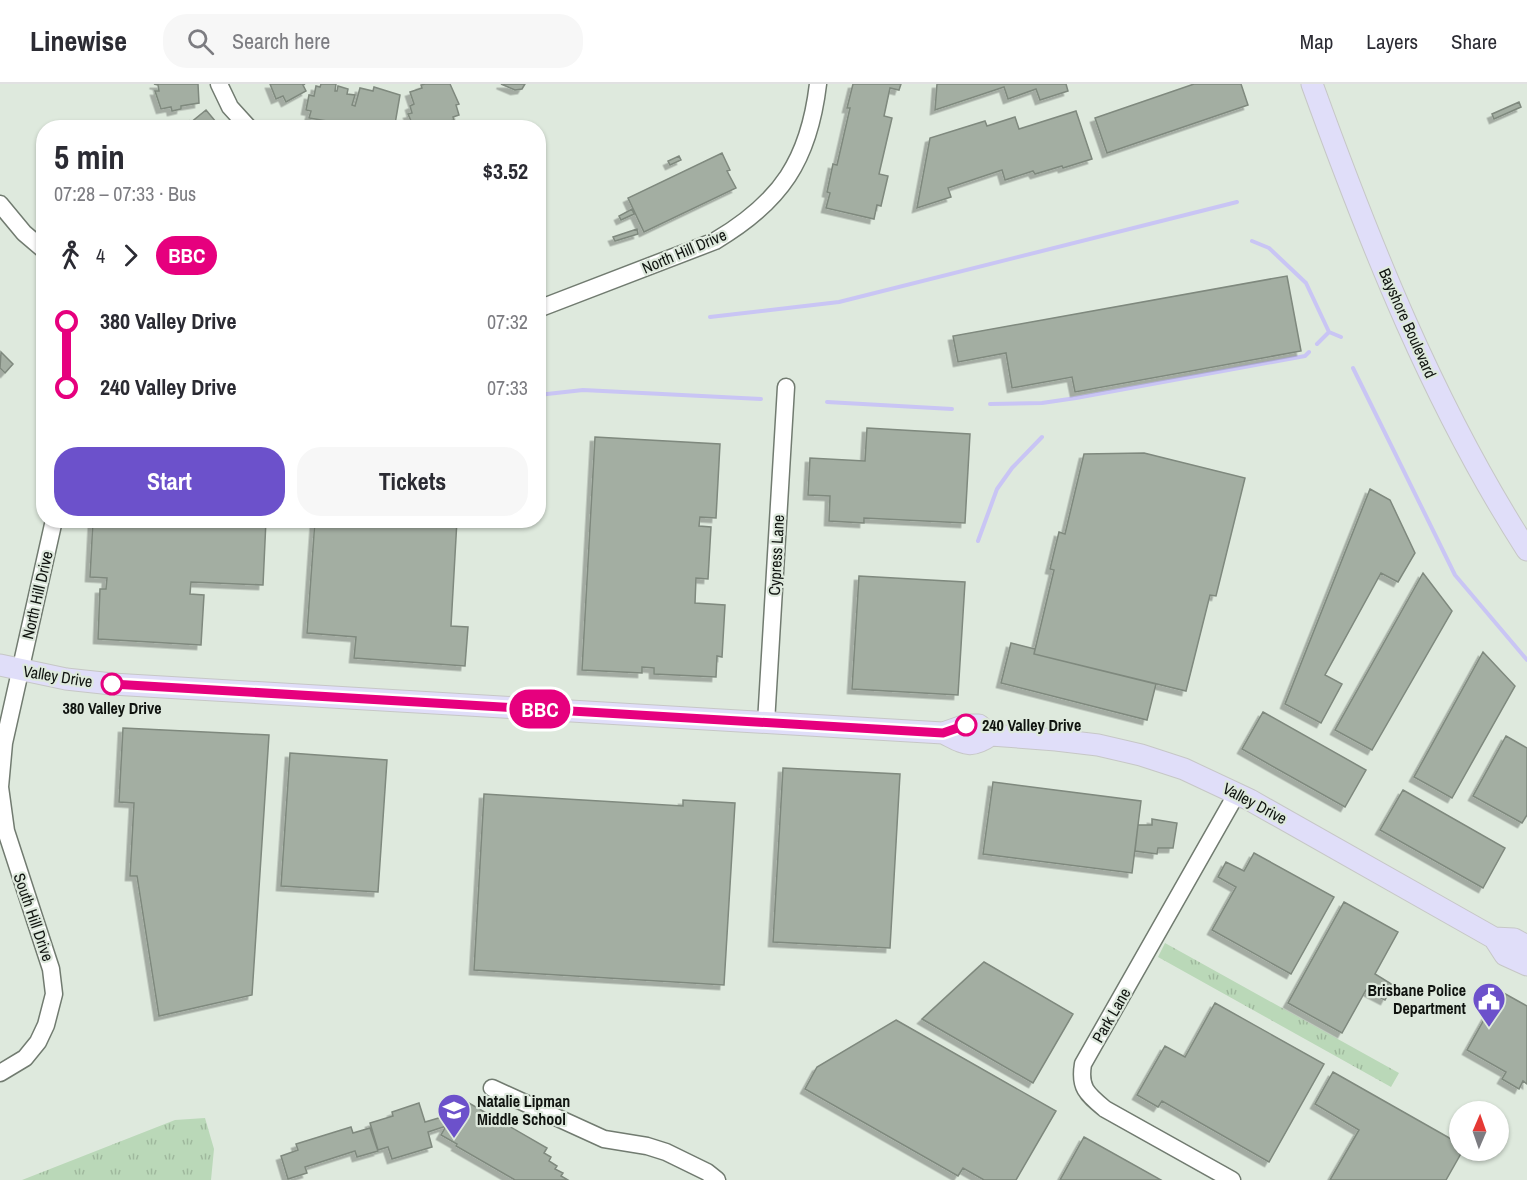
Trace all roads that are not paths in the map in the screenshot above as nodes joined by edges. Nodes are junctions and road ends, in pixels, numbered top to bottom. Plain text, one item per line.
1 (219, 84) edge
2 (818, 84) edge
3 (1312, 84) edge
4 (242, 120) edge
5 (0, 204) edge
6 (36, 243) edge
7 (546, 306) edge
8 (786, 387) dead end
9 (52, 528) edge
10 (1527, 550) edge
11 (0, 665) edge
12 (21, 670) junction
13 (766, 723) junction
14 (1237, 793) junction
15 (1494, 938) junction
16 (1527, 946) edge
17 (1527, 965) edge
18 (0, 1073) edge
19 (492, 1088) dead end
20 (717, 1180) edge
21 (1232, 1180) edge

1 - 4 street
2 - 7 street, North Hill Drive
3 - 10 main road, Bayshore Boulevard
5 - 6 street
8 - 13 street, Cypress Lane
9 - 12 street, North Hill Drive
11 - 12 main road, Valley Drive
12 - 13 main road, Valley Drive
12 - 18 street, South Hill Drive
13 - 14 main road, Valley Drive
14 - 15 main road, Valley Drive
14 - 21 street, Park Lane
15 - 16 main road, Valley Drive
15 - 17 main road, Valley Drive
19 - 20 street

